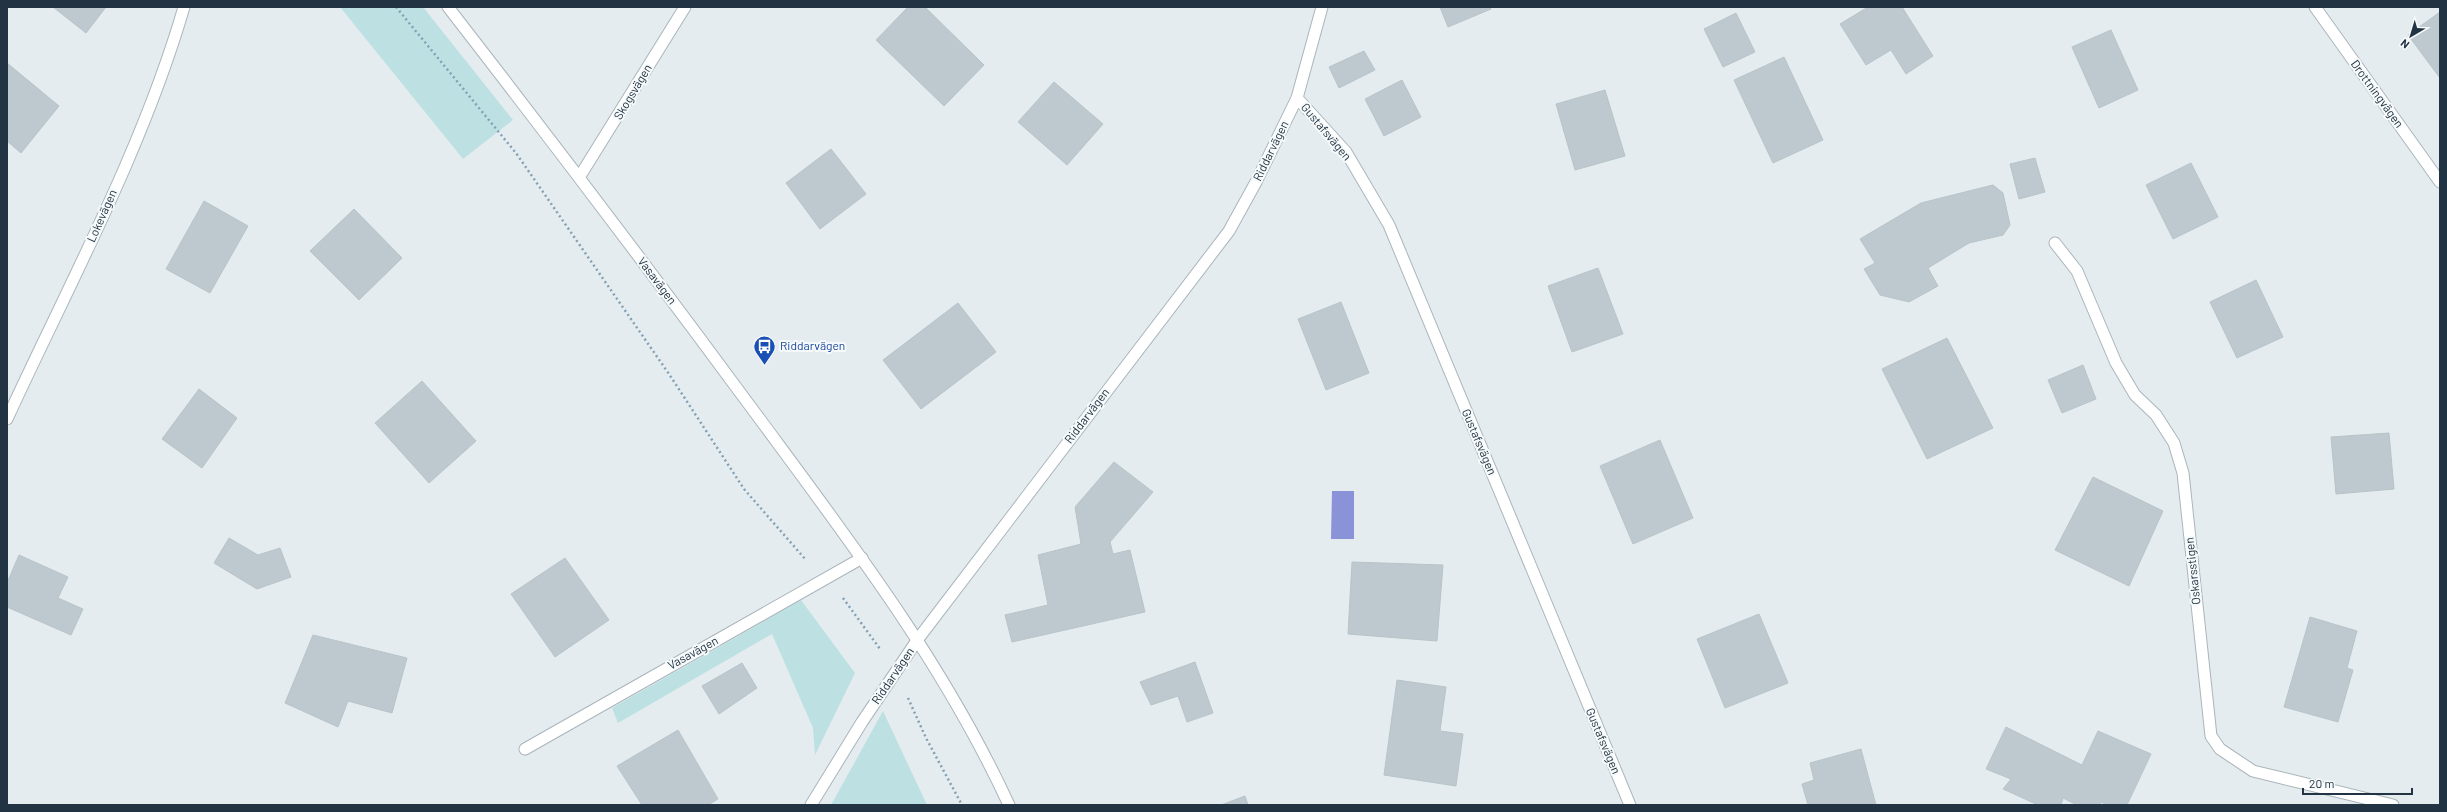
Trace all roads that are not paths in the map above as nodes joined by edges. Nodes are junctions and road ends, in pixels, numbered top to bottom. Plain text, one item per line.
1 (184, 7) edge
2 (448, 7) edge
3 (684, 7) edge
4 (1322, 7) edge
5 (2315, 7) edge
6 (1297, 98) junction
7 (580, 176) junction
8 (2440, 182) edge
9 (2055, 243) dead end
10 (7, 419) edge
11 (862, 558) junction
12 (918, 639) junction
13 (525, 749) dead end
14 (811, 805) edge
15 (1009, 805) edge
16 (1630, 805) edge
17 (2393, 805) edge

1 - 10 street, Lokevägen
2 - 7 street, Vasavägen
3 - 7 street, Skogsvägen
4 - 6 street, Riddarvägen
5 - 8 street, Drottningvägen
6 - 12 street, Riddarvägen
6 - 16 street, Gustafsvägen
7 - 11 street, Vasavägen
9 - 17 street, Oskarsstigen
11 - 12 street, Vasavägen
11 - 13 street, Vasavägen
12 - 14 street, Riddarvägen
12 - 15 street, Vasavägen

